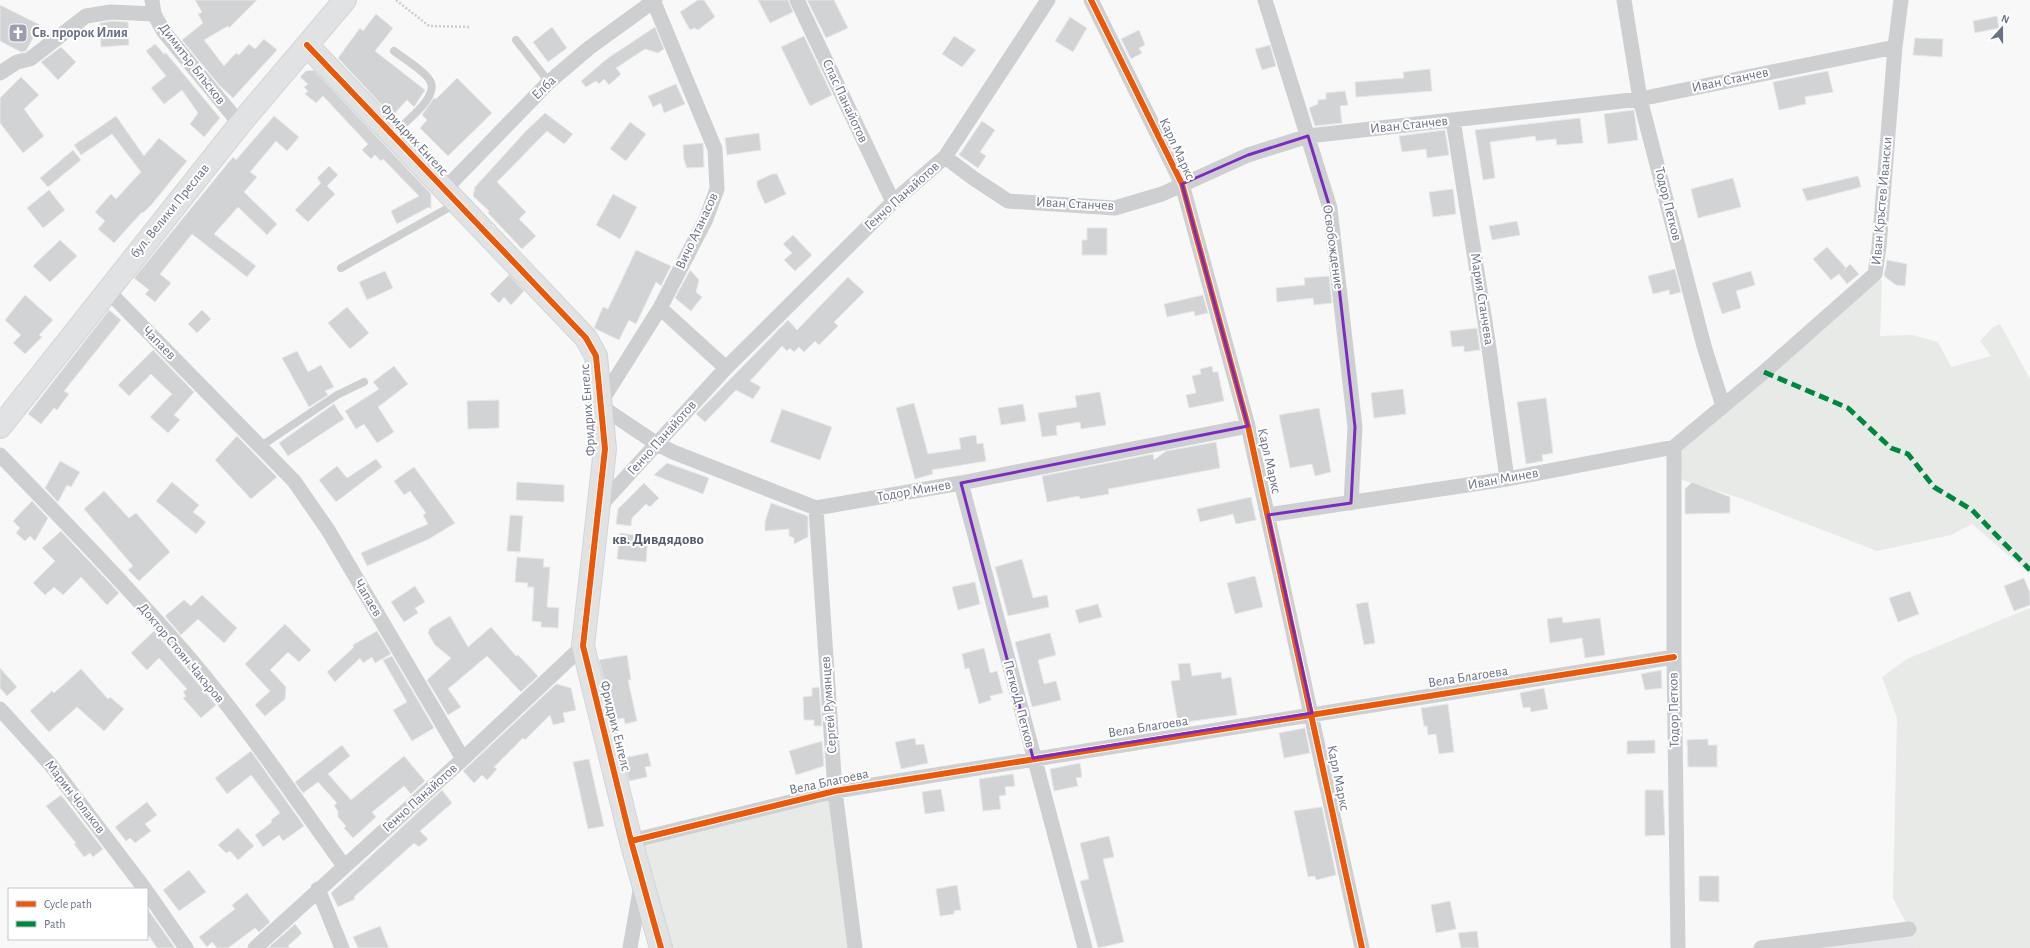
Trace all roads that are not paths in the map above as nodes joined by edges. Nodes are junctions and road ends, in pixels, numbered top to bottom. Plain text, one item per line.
1 (345, 0) edge
2 (654, 0) edge
3 (797, 0) edge
4 (1048, 0) edge
5 (1091, 0) edge
6 (1265, 0) edge
7 (1624, 0) edge
8 (1901, 0) edge
9 (153, 7) edge
10 (516, 40) dead end
11 (307, 44) junction
12 (1895, 47) junction
13 (394, 51) dead end
14 (0, 73) edge
15 (549, 82) junction
16 (1640, 99) junction
17 (1453, 120) junction
18 (240, 124) junction
19 (392, 134) junction
20 (1308, 136) junction
21 (945, 157) junction
22 (1182, 184) junction
23 (451, 195) junction
24 (893, 202) junction
25 (341, 268) dead end
26 (107, 290) junction
27 (660, 308) junction
28 (726, 368) junction
29 (364, 382) dead end
30 (600, 405) junction
31 (1723, 406) junction
32 (1248, 426) junction
33 (0, 427) edge
34 (657, 444) junction
35 (261, 446) junction
36 (1674, 447) junction
37 (0, 455) edge
38 (1507, 479) junction
39 (961, 483) junction
40 (1351, 503) junction
41 (598, 508) junction
42 (816, 508) junction
43 (1268, 515) junction
44 (583, 646) junction
45 (1674, 657) junction
46 (0, 709) edge
47 (1312, 713) junction
48 (1033, 758) junction
49 (463, 759) junction
50 (835, 791) junction
51 (631, 841) junction
52 (344, 866) junction
53 (642, 880) junction
54 (144, 888) edge
55 (318, 889) junction
56 (148, 893) edge
57 (1909, 929) dead end
58 (634, 947) edge
59 (186, 948) edge
60 (255, 948) edge
61 (342, 948) edge
62 (661, 948) edge
63 (855, 948) edge
64 (1085, 948) edge
65 (1362, 948) edge
66 (1678, 948) edge
67 (1761, 948) edge

1 - 11 street, бул. Велики Преслав
2 - 15 street, Елба
2 - 27 street, Вичо Атанасов
3 - 24 street, Спас Панайотов
4 - 21 street, Генчо Панайотов
5 - 22 street, Карл Маркс
6 - 20 street, Освобождение
7 - 16 street, Тодор Петков
8 - 12 street, Иван Кръстев Ивански
9 - 14 street
9 - 18 street, Димитър Блъсков
10 - 15 lane
11 - 18 street, бул. Велики Преслав
11 - 19 street, Фридрих Енгелс
12 - 16 street, Иван Станчев
12 - 31 street, Иван Кръстев Ивански
13 - 19 lane
15 - 23 street, Елба
16 - 17 street, Иван Станчев
16 - 31 street, Тодор Петков
17 - 20 street, Иван Станчев
17 - 38 street, Мария Станчева
18 - 26 street, бул. Велики Преслав
19 - 23 street, Фридрих Енгелс
20 - 22 street, Иван Станчев
20 - 40 street, Освобождение
21 - 22 street, Иван Станчев
21 - 24 street, Генчо Панайотов
22 - 32 street, Карл Маркс
23 - 25 lane, Елба
23 - 30 street, Фридрих Енгелс
24 - 28 street, Генчо Панайотов
26 - 33 street, бул. Велики Преслав
26 - 35 street, Чапаев
27 - 28 street
27 - 30 street, Вичо Атанасов
28 - 34 street, Генчо Панайотов
29 - 35 lane
30 - 34 street
30 - 41 street, Фридрих Енгелс
31 - 36 street, Иван Минев
32 - 39 street, Тодор Минев
32 - 43 street, Карл Маркс
34 - 41 street, Генчо Панайотов
34 - 42 street
35 - 49 street, Чапаев
36 - 38 street, Иван Минев
36 - 45 street, Тодор Петков
37 - 52 street, Доктор Стоян Чакъров
38 - 40 street, Иван Минев
39 - 42 street, Тодор Минев
39 - 48 street, Петко Д. Петков
40 - 43 street, Иван Минев
41 - 44 street, Фридрих Енгелс
42 - 50 street, Сергей Румянцев
43 - 47 street, Карл Маркс
44 - 49 street, Генчо Панайотов
44 - 51 street, Фридрих Енгелс
45 - 47 street, Вела Благоева
45 - 66 street, Тодор Петков
46 - 54 street, Марин Чолаков
47 - 48 street, Вела Благоева
47 - 65 street, Карл Маркс
48 - 50 street, Вела Благоева
48 - 64 street, Петко Д. Петков
49 - 52 street, Генчо Панайотов
50 - 51 street, Вела Благоева
50 - 63 street, Сергей Румянцев
51 - 53 street, Фридрих Енгелс
52 - 55 street, Генчо Панайотов
53 - 58 street
53 - 62 street, Фридрих Енгелс
55 - 60 street, Генчо Панайотов
55 - 61 street
56 - 59 street
57 - 67 street

